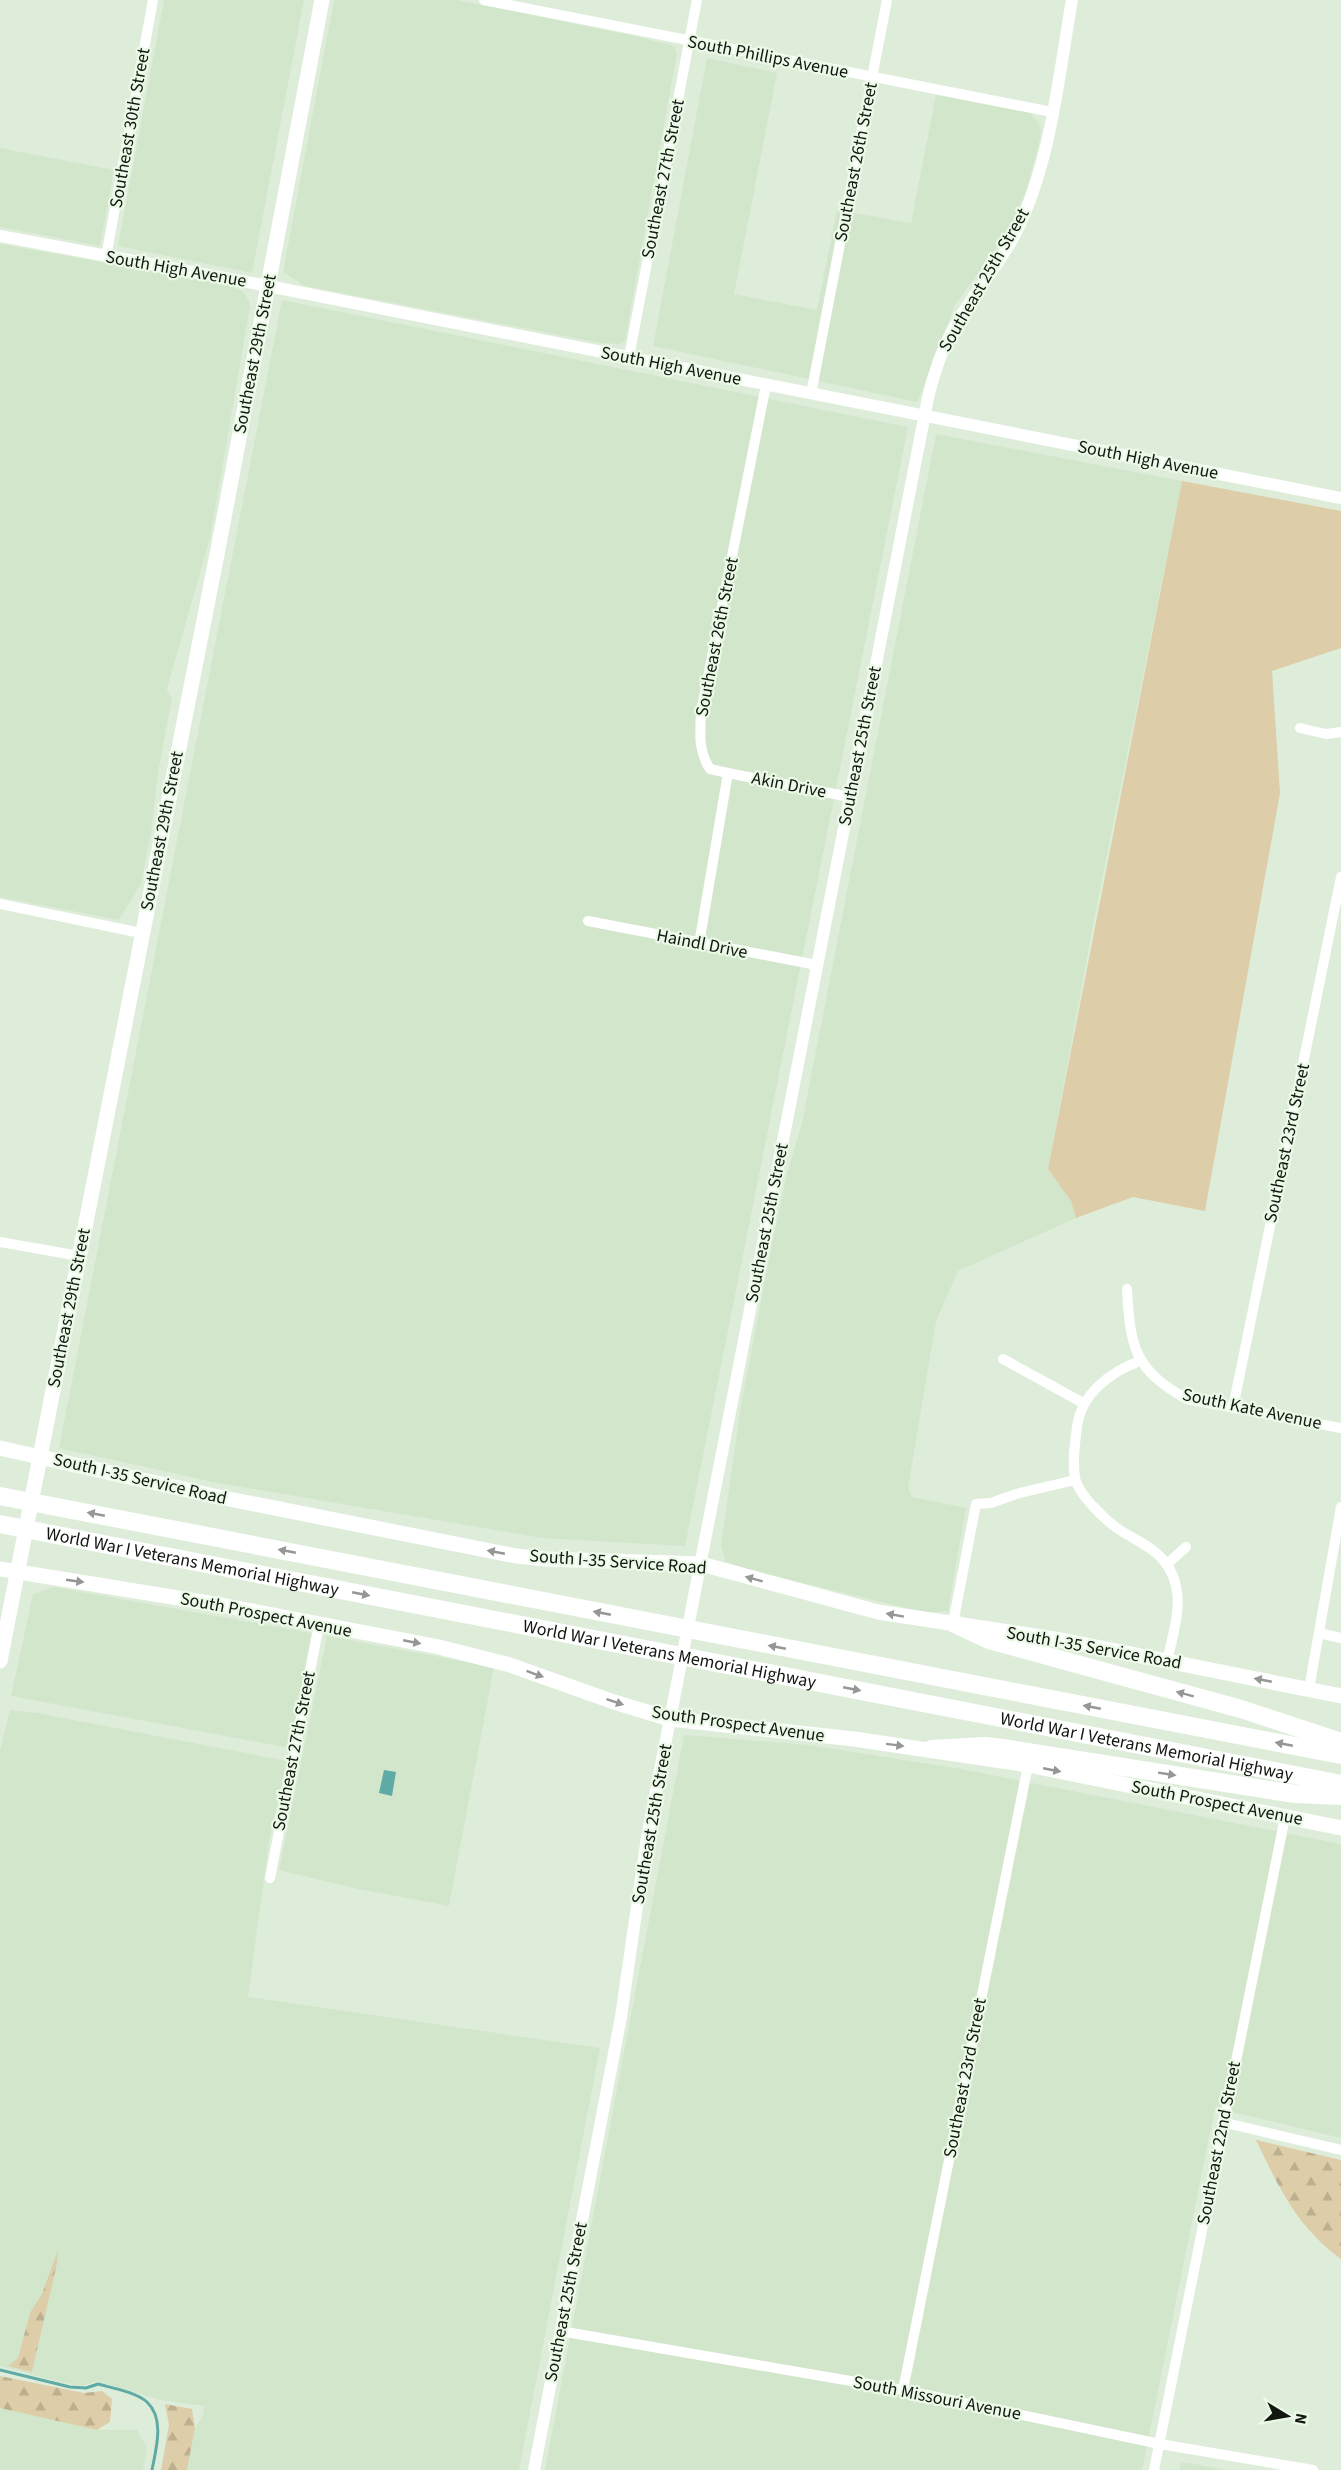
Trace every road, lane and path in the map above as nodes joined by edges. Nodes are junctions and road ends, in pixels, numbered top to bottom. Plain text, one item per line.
1 (153, 0) edge
2 (322, 0) edge
3 (484, 0) edge
4 (697, 0) edge
5 (887, 0) edge
6 (1072, 0) edge
7 (509, 2) edge
8 (690, 41) junction
9 (873, 78) junction
10 (1052, 112) junction
11 (0, 236) edge
12 (106, 256) junction
13 (267, 286) junction
14 (628, 357) junction
15 (766, 385) junction
16 (811, 394) junction
17 (925, 416) junction
18 (1341, 498) edge
19 (1300, 728) dead end
20 (1341, 732) edge
21 (729, 773) junction
22 (850, 797) junction
23 (1341, 878) edge
24 (0, 904) edge
25 (588, 921) dead end
26 (141, 933) junction
27 (699, 944) junction
28 (817, 965) junction
29 (0, 1242) edge
30 (79, 1256) junction
31 (1126, 1289) dead end
32 (1003, 1359) dead end
33 (1140, 1361) junction
34 (1083, 1403) junction
35 (1233, 1408) junction
36 (1341, 1428) edge
37 (0, 1448) edge
38 (40, 1456) junction
39 (1075, 1480) junction
40 (0, 1496) edge
41 (1341, 1508) edge
42 (0, 1524) edge
43 (1186, 1547) dead end
44 (701, 1564) junction
45 (1167, 1564) junction
46 (0, 1569) edge
47 (17, 1573) junction
48 (953, 1623) junction
49 (319, 1624) junction
50 (1319, 1634) junction
51 (1341, 1638) edge
52 (0, 1661) edge
53 (1167, 1661) junction
54 (1309, 1689) junction
55 (1341, 1696) edge
56 (670, 1719) junction
57 (1341, 1742) edge
58 (932, 1749) junction
59 (1341, 1755) edge
60 (1028, 1765) junction
61 (1341, 1784) edge
62 (1341, 1796) edge
63 (1285, 1816) junction
64 (1341, 1827) edge
65 (270, 1878) dead end
66 (1222, 2122) junction
67 (1341, 2150) edge
68 (560, 2331) junction
69 (903, 2390) junction
70 (1160, 2444) junction
71 (534, 2470) edge
72 (1154, 2470) edge
73 (1312, 2470) edge

1 - 12 street, Southeast 30th Street
2 - 13 main road, Southeast 29th Street
3 - 7 street, South Phillips Avenue
4 - 8 street, Southeast 27th Street
5 - 9 street, Southeast 26th Street
6 - 10 street, Southeast 25th Street
7 - 8 street, South Phillips Avenue
8 - 9 street, South Phillips Avenue
8 - 14 street, Southeast 27th Street
9 - 10 street, South Phillips Avenue
9 - 16 street, Southeast 26th Street
10 - 17 street, Southeast 25th Street
11 - 12 street, South High Avenue
12 - 13 street, South High Avenue
13 - 14 street, South High Avenue
13 - 26 main road, Southeast 29th Street
14 - 15 street, South High Avenue
15 - 16 street, South High Avenue
15 - 21 street, Southeast 26th Street
16 - 17 street, South High Avenue
17 - 18 street, South High Avenue
17 - 22 street, Southeast 25th Street
19 - 20 street
21 - 22 street, Akin Drive
21 - 27 street
22 - 28 street, Southeast 25th Street
23 - 35 street, Southeast 23rd Street
24 - 26 street
25 - 27 street, Haindl Drive
26 - 30 main road, Southeast 29th Street
27 - 28 street, Haindl Drive
28 - 44 street, Southeast 25th Street
29 - 30 street
30 - 38 main road, Southeast 29th Street
31 - 33 street
32 - 34 street
33 - 34 street
33 - 35 street, South Kate Avenue
34 - 39 street
35 - 36 street, South Kate Avenue
37 - 38 main road, South I-35 Service Road
44 -> 38 main road, South I-35 Service Road
38 - 47 main road, Southeast 29th Street
39 - 45 street
39 - 48 street
59 -> 40 highway, World War I Veterans Memorial Highway
41 - 50 street
42 -> 61 highway, World War I Veterans Memorial Highway
43 - 45 street
48 -> 44 main road, South I-35 Service Road
44 - 56 street, Southeast 25th Street
45 - 53 street
46 - 47 main road, South Prospect Avenue
47 -> 49 main road, South Prospect Avenue
47 - 52 main road, Southeast 29th Street
48 - 53 main road, South I-35 Service Road
57 -> 48 highway
49 -> 56 main road, South Prospect Avenue
49 - 65 street, Southeast 27th Street
50 - 51 street
50 - 54 street
54 -> 53 main road, South I-35 Service Road
54 - 55 main road, South I-35 Service Road
56 -> 58 main road, South Prospect Avenue
56 - 68 street, Southeast 25th Street
58 - 60 main road, South Prospect Avenue
58 -> 62 highway
60 -> 63 main road, South Prospect Avenue
60 - 69 street, Southeast 23rd Street
63 - 64 main road, South Prospect Avenue
63 - 66 street, Southeast 22nd Street
66 - 67 street
66 - 70 street, Southeast 22nd Street
68 - 69 street, South Missouri Avenue
68 - 71 street, Southeast 25th Street
69 - 70 street, South Missouri Avenue
70 - 72 street, Southeast 22nd Street
70 - 73 street, South Missouri Avenue

